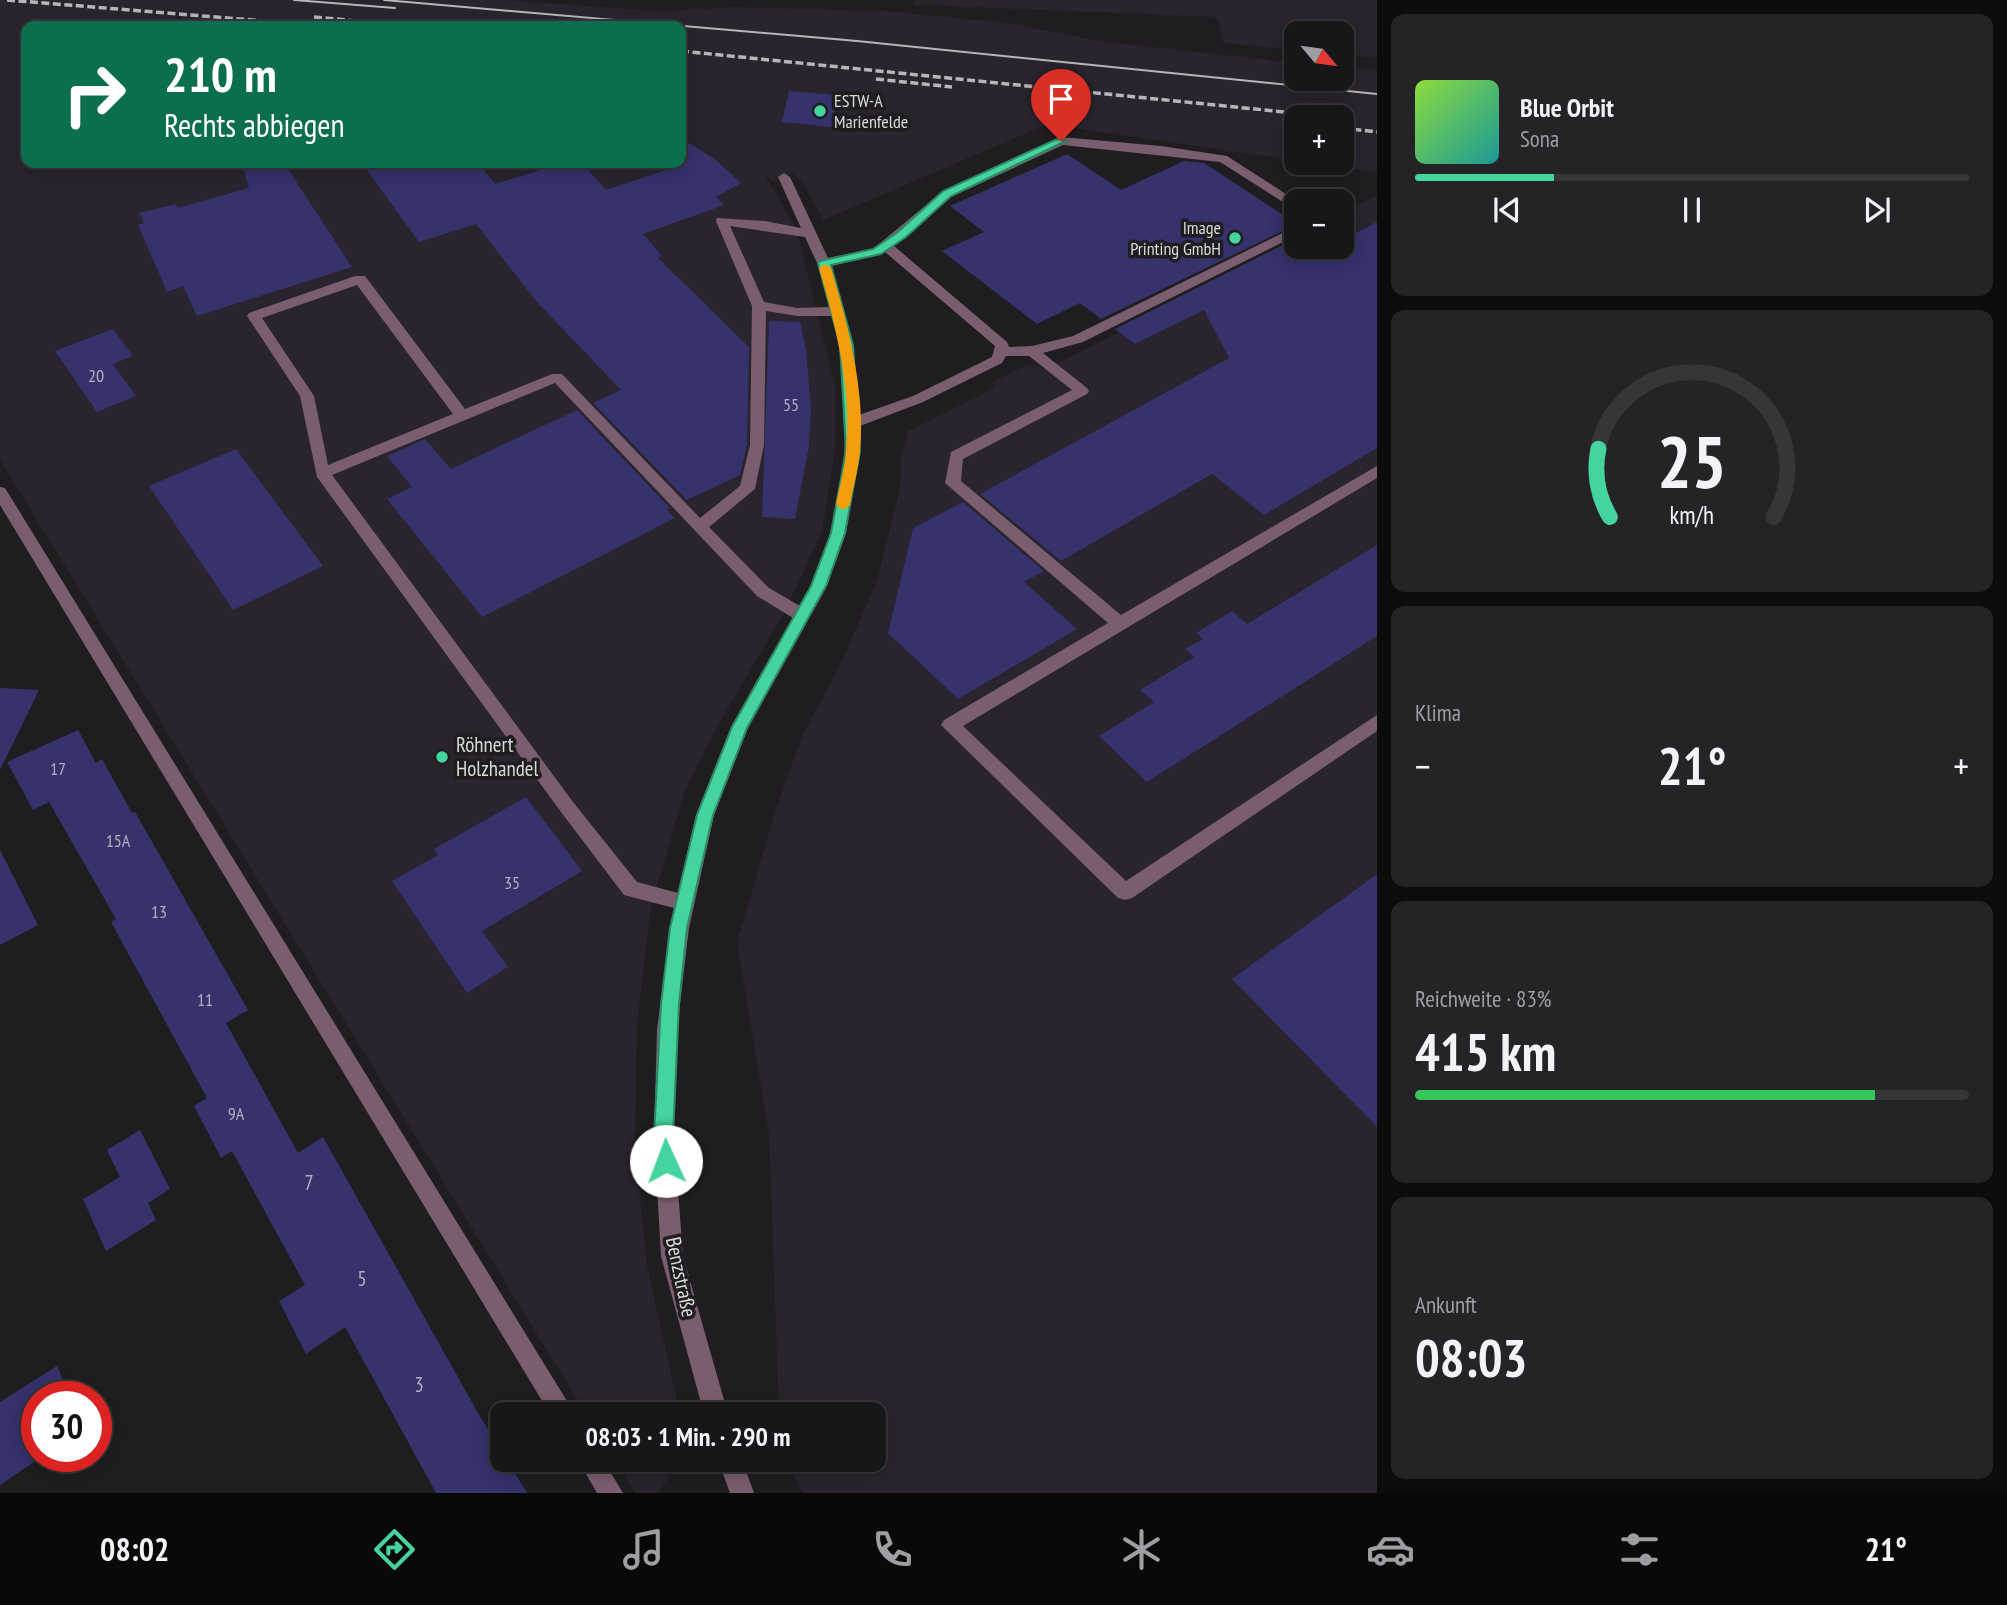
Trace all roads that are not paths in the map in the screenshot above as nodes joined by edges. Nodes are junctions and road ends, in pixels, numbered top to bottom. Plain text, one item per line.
1 (784, 177) dead end
2 (1284, 199) edge
3 (811, 234) junction
4 (1284, 236) edge
5 (886, 246) junction
6 (824, 263) junction
7 (759, 306) junction
8 (839, 311) junction
9 (1032, 351) junction
10 (1003, 352) junction
11 (462, 415) junction
12 (852, 424) junction
13 (1377, 471) edge
14 (322, 473) junction
15 (0, 492) edge
16 (699, 527) junction
17 (803, 616) junction
18 (1121, 624) junction
19 (1377, 722) edge
20 (685, 902) junction
21 (556, 1402) edge
22 (713, 1402) edge
23 (598, 1472) edge
24 (732, 1472) edge
25 (736, 1491) edge
26 (611, 1493) edge

1 - 3 street, Benzstraße
2 - 5 street
3 - 6 street, Benzstraße
3 - 7 street
4 - 9 street
5 - 6 street
5 - 10 street
6 - 8 street, Benzstraße
7 - 8 street
7 - 16 street
8 - 12 street, Benzstraße
9 - 10 street
9 - 18 street
10 - 12 street
11 - 14 street
11 - 14 street
11 - 16 street
12 - 17 street, Benzstraße
13 - 18 street
14 - 20 street
15 - 21 street
16 - 17 street
17 - 20 street, Benzstraße
18 - 19 street
20 - 22 street, Benzstraße
23 - 26 street
24 - 25 street

